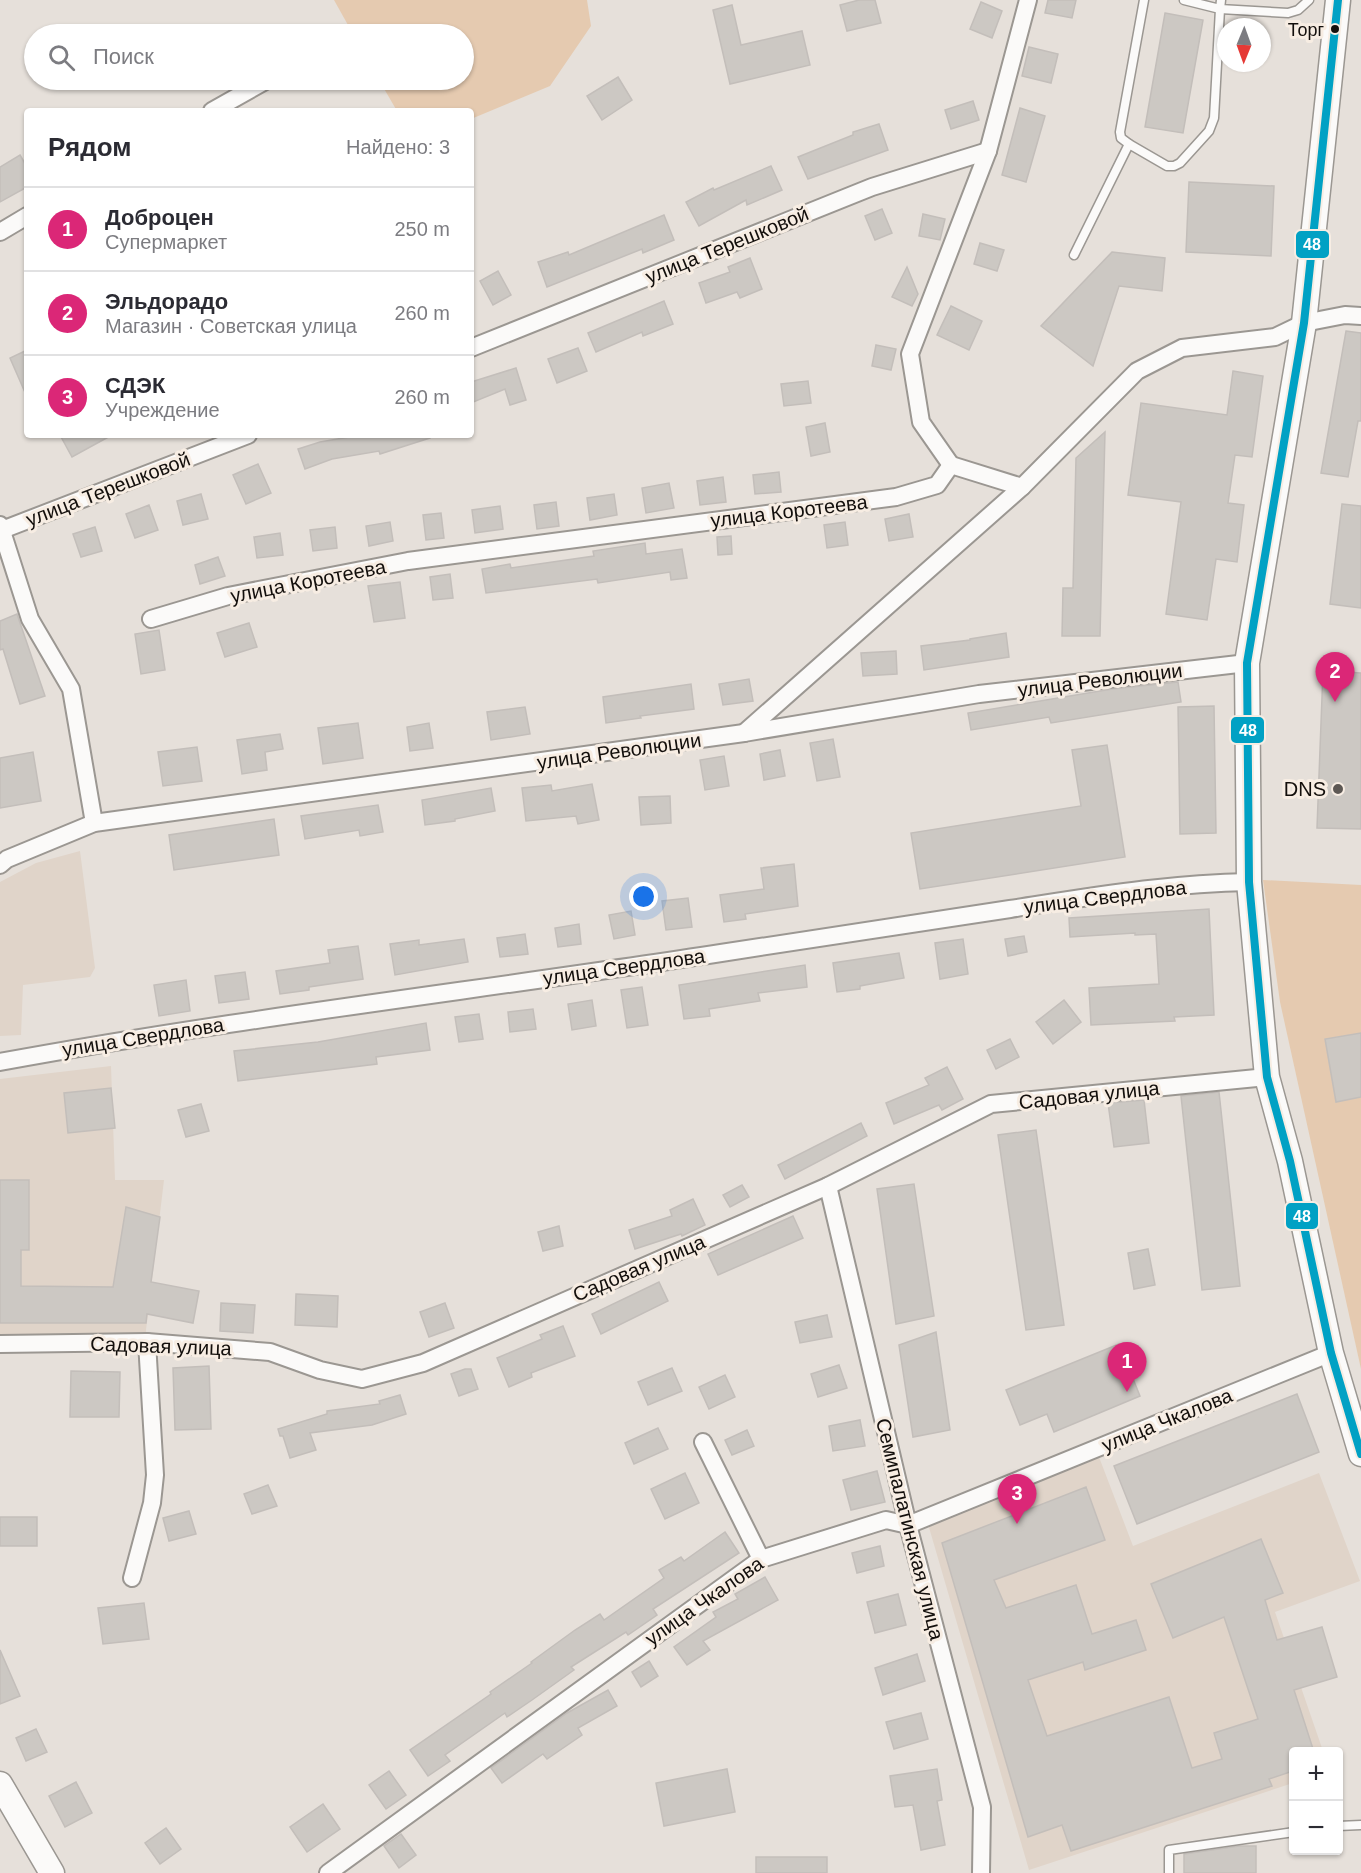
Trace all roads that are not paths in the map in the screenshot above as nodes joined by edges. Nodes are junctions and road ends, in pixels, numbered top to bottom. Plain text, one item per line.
1 (1028, 0) edge
2 (1144, 0) edge
3 (1184, 0) edge
4 (1309, 0) edge
5 (1338, 0) edge
6 (1221, 5) edge
7 (249, 90) edge
8 (217, 108) edge
9 (1129, 144) junction
10 (988, 151) junction
11 (24, 218) edge
12 (0, 232) edge
13 (1074, 255) dead end
14 (1361, 316) edge
15 (1304, 324) junction
16 (474, 347) edge
17 (240, 438) edge
18 (951, 465) junction
19 (1022, 487) junction
20 (1, 528) edge
21 (151, 619) dead end
22 (1247, 663) junction
23 (744, 733) junction
24 (94, 824) junction
25 (0, 865) edge
26 (1249, 882) junction
27 (0, 1062) edge
28 (1267, 1077) junction
29 (828, 1186) junction
30 (147, 1342) junction
31 (0, 1344) edge
32 (1331, 1353) junction
33 (703, 1443) dead end
34 (1361, 1454) edge
35 (908, 1525) junction
36 (761, 1558) junction
37 (132, 1578) dead end
38 (0, 1784) edge
39 (1361, 1825) edge
40 (1343, 1826) edge
41 (1289, 1833) edge
42 (52, 1873) edge
43 (328, 1873) edge
44 (981, 1873) edge
45 (1169, 1873) edge

1 - 10 street
2 - 9 lane
3 - 6 lane
4 - 6 lane
5 - 15 main road
6 - 9 lane
7 - 8 street
9 - 13 lane
10 - 16 street, улица Терешковой
10 - 18 street
11 - 12 street
14 - 15 street
15 - 19 street
15 - 22 main road
17 - 20 street, улица Терешковой
18 - 19 street
18 - 21 street, улица Коротеева
19 - 23 street
20 - 24 street, улица Терешковой
22 - 23 street, улица Революции
22 - 26 main road
23 - 24 street, улица Революции
24 - 25 street, улица Революции
26 - 27 street, улица Свердлова
26 - 28 main road
28 - 29 street, Садовая улица
28 - 32 main road
29 - 30 street, Садовая улица
29 - 35 street, Семипалатинская улица
30 - 31 street, Садовая улица
30 - 37 street
32 - 34 main road
32 - 35 street, улица Чкалова
33 - 36 street
35 - 36 street, улица Чкалова
35 - 44 street, Семипалатинская улица
36 - 43 street, улица Чкалова
38 - 42 main road
39 - 40 lane
41 - 45 lane

